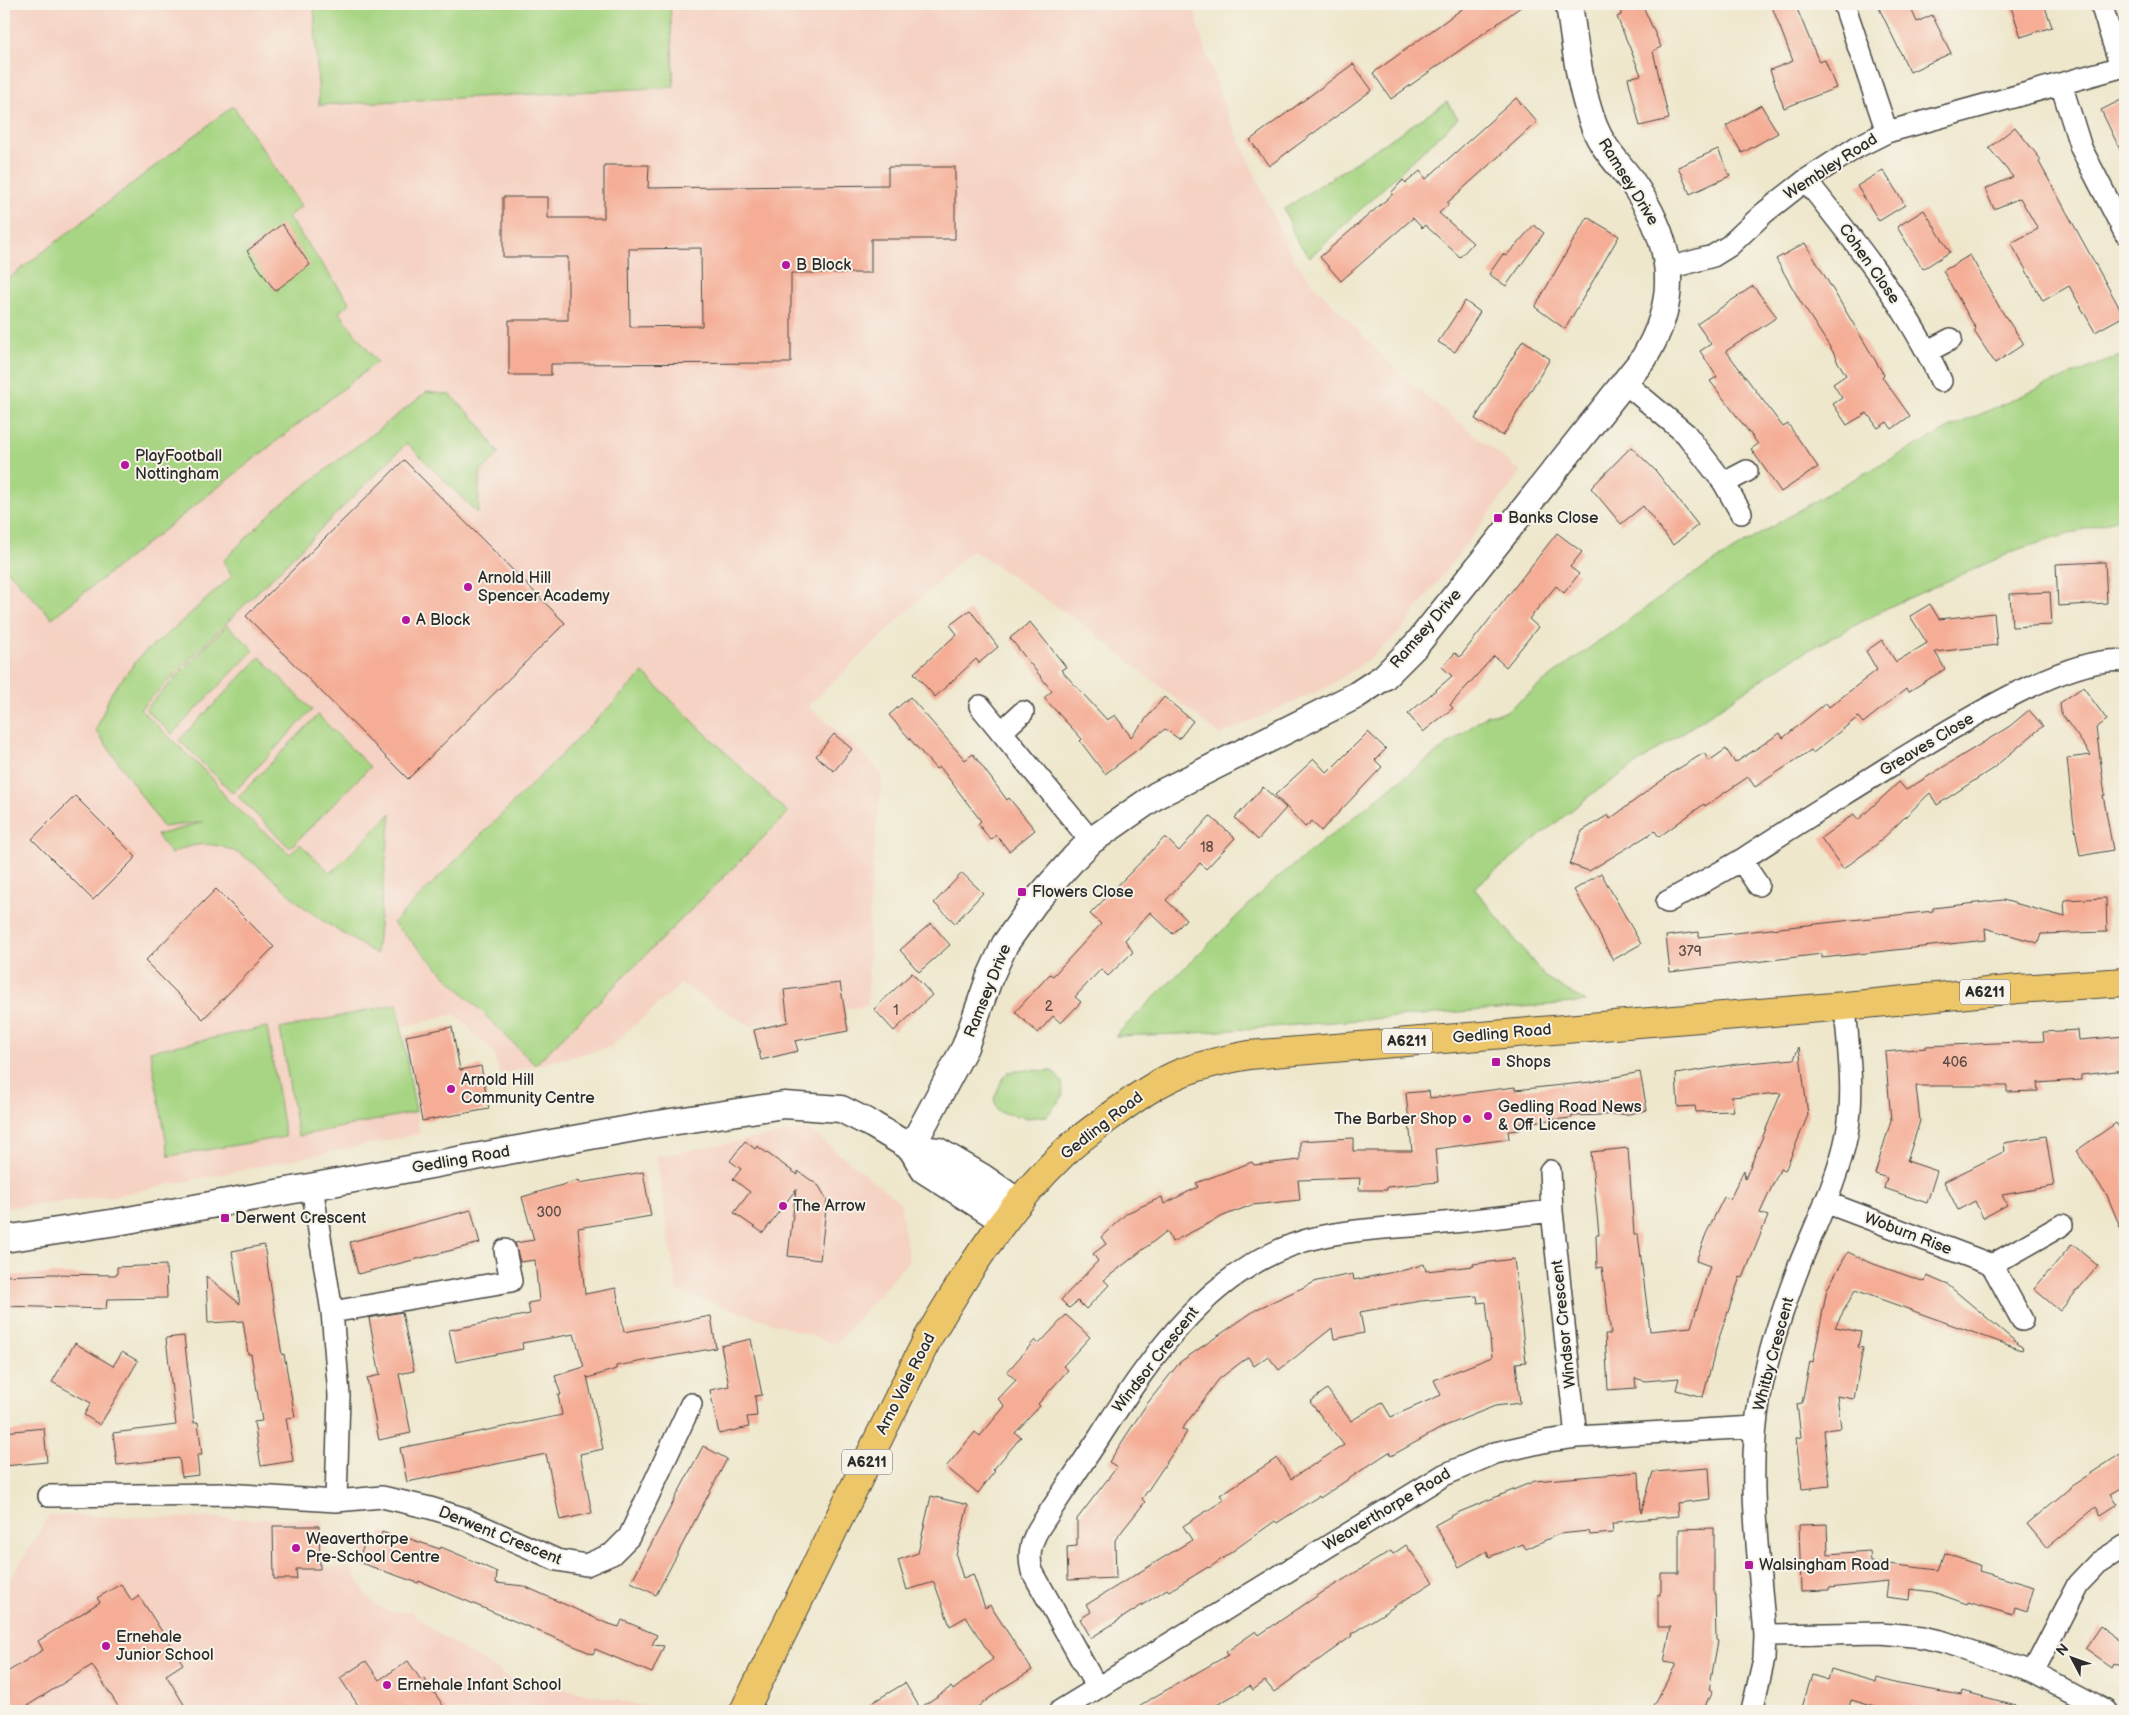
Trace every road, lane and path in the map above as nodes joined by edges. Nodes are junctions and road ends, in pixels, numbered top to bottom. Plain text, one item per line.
1 (1569, 4) edge
2 (1844, 4) edge
3 (2101, 4) edge
4 (2123, 66) edge
5 (2061, 84) junction
6 (1887, 132) junction
7 (1806, 180) junction
8 (2125, 233) edge
9 (1669, 268) junction
10 (1951, 339) dead end
11 (1928, 352) junction
12 (1940, 381) dead end
13 (1625, 383) junction
14 (1747, 471) dead end
15 (1724, 483) junction
16 (1741, 514) dead end
17 (2125, 660) edge
18 (980, 706) dead end
19 (1023, 712) dead end
20 (1001, 732) junction
21 (1091, 841) junction
22 (1741, 860) junction
23 (1758, 885) dead end
24 (1667, 902) dead end
25 (2125, 982) edge
26 (1845, 1006) junction
27 (911, 1148) junction
28 (1550, 1171) dead end
29 (312, 1187) junction
30 (1825, 1202) junction
31 (1552, 1210) junction
32 (1011, 1211) junction
33 (2062, 1225) dead end
34 (4, 1239) edge
35 (505, 1250) dead end
36 (1992, 1265) junction
37 (332, 1312) junction
38 (2022, 1320) dead end
39 (691, 1404) dead end
40 (1755, 1427) junction
41 (1576, 1437) junction
42 (49, 1496) dead end
43 (336, 1500) junction
44 (2125, 1546) edge
45 (1765, 1634) junction
46 (2033, 1672) junction
47 (1097, 1688) junction
48 (744, 1711) edge
49 (1060, 1711) edge
50 (1752, 1711) edge
51 (2105, 1711) edge

1 - 9 street, Ramsey Drive
2 - 6 street
3 - 4 street
4 - 5 street, Wembley Road
5 - 6 street, Wembley Road
5 - 8 street
6 - 7 street, Wembley Road
7 - 9 street, Wembley Road
7 - 11 street, Cohen Close
9 - 13 street, Ramsey Drive
10 - 11 street
11 - 12 street, Cohen Close
13 - 15 street
13 - 21 street, Ramsey Drive
14 - 15 street
15 - 16 street
17 - 22 street, Greaves Close
18 - 20 street
19 - 20 street
20 - 21 street
21 - 27 street, Ramsey Drive
22 - 23 street
22 - 24 street, Greaves Close
25 - 26 main road, Gedling Road / A6211
26 - 30 street, Whitby Crescent
26 - 32 main road, Gedling Road / A6211
27 - 29 street, Gedling Road
27 - 32 street, Gedling Road
28 - 31 street, Windsor Crescent
29 - 34 street, Gedling Road
29 - 37 street
30 - 36 street, Woburn Rise
30 - 40 street, Whitby Crescent
31 - 41 street, Windsor Crescent
31 - 47 street, Windsor Crescent
32 - 48 main road, Arno Vale Road / A6211
33 - 36 street
35 - 37 street
36 - 38 street
37 - 43 street
39 - 43 street, Derwent Crescent
40 - 41 street, Weaverthorpe Road
40 - 45 street, Whitby Crescent
41 - 47 street, Weaverthorpe Road
42 - 43 street, Derwent Crescent
44 - 46 street
45 - 46 street
45 - 50 street, Whitby Crescent
46 - 51 street
47 - 49 street, Weaverthorpe Road

